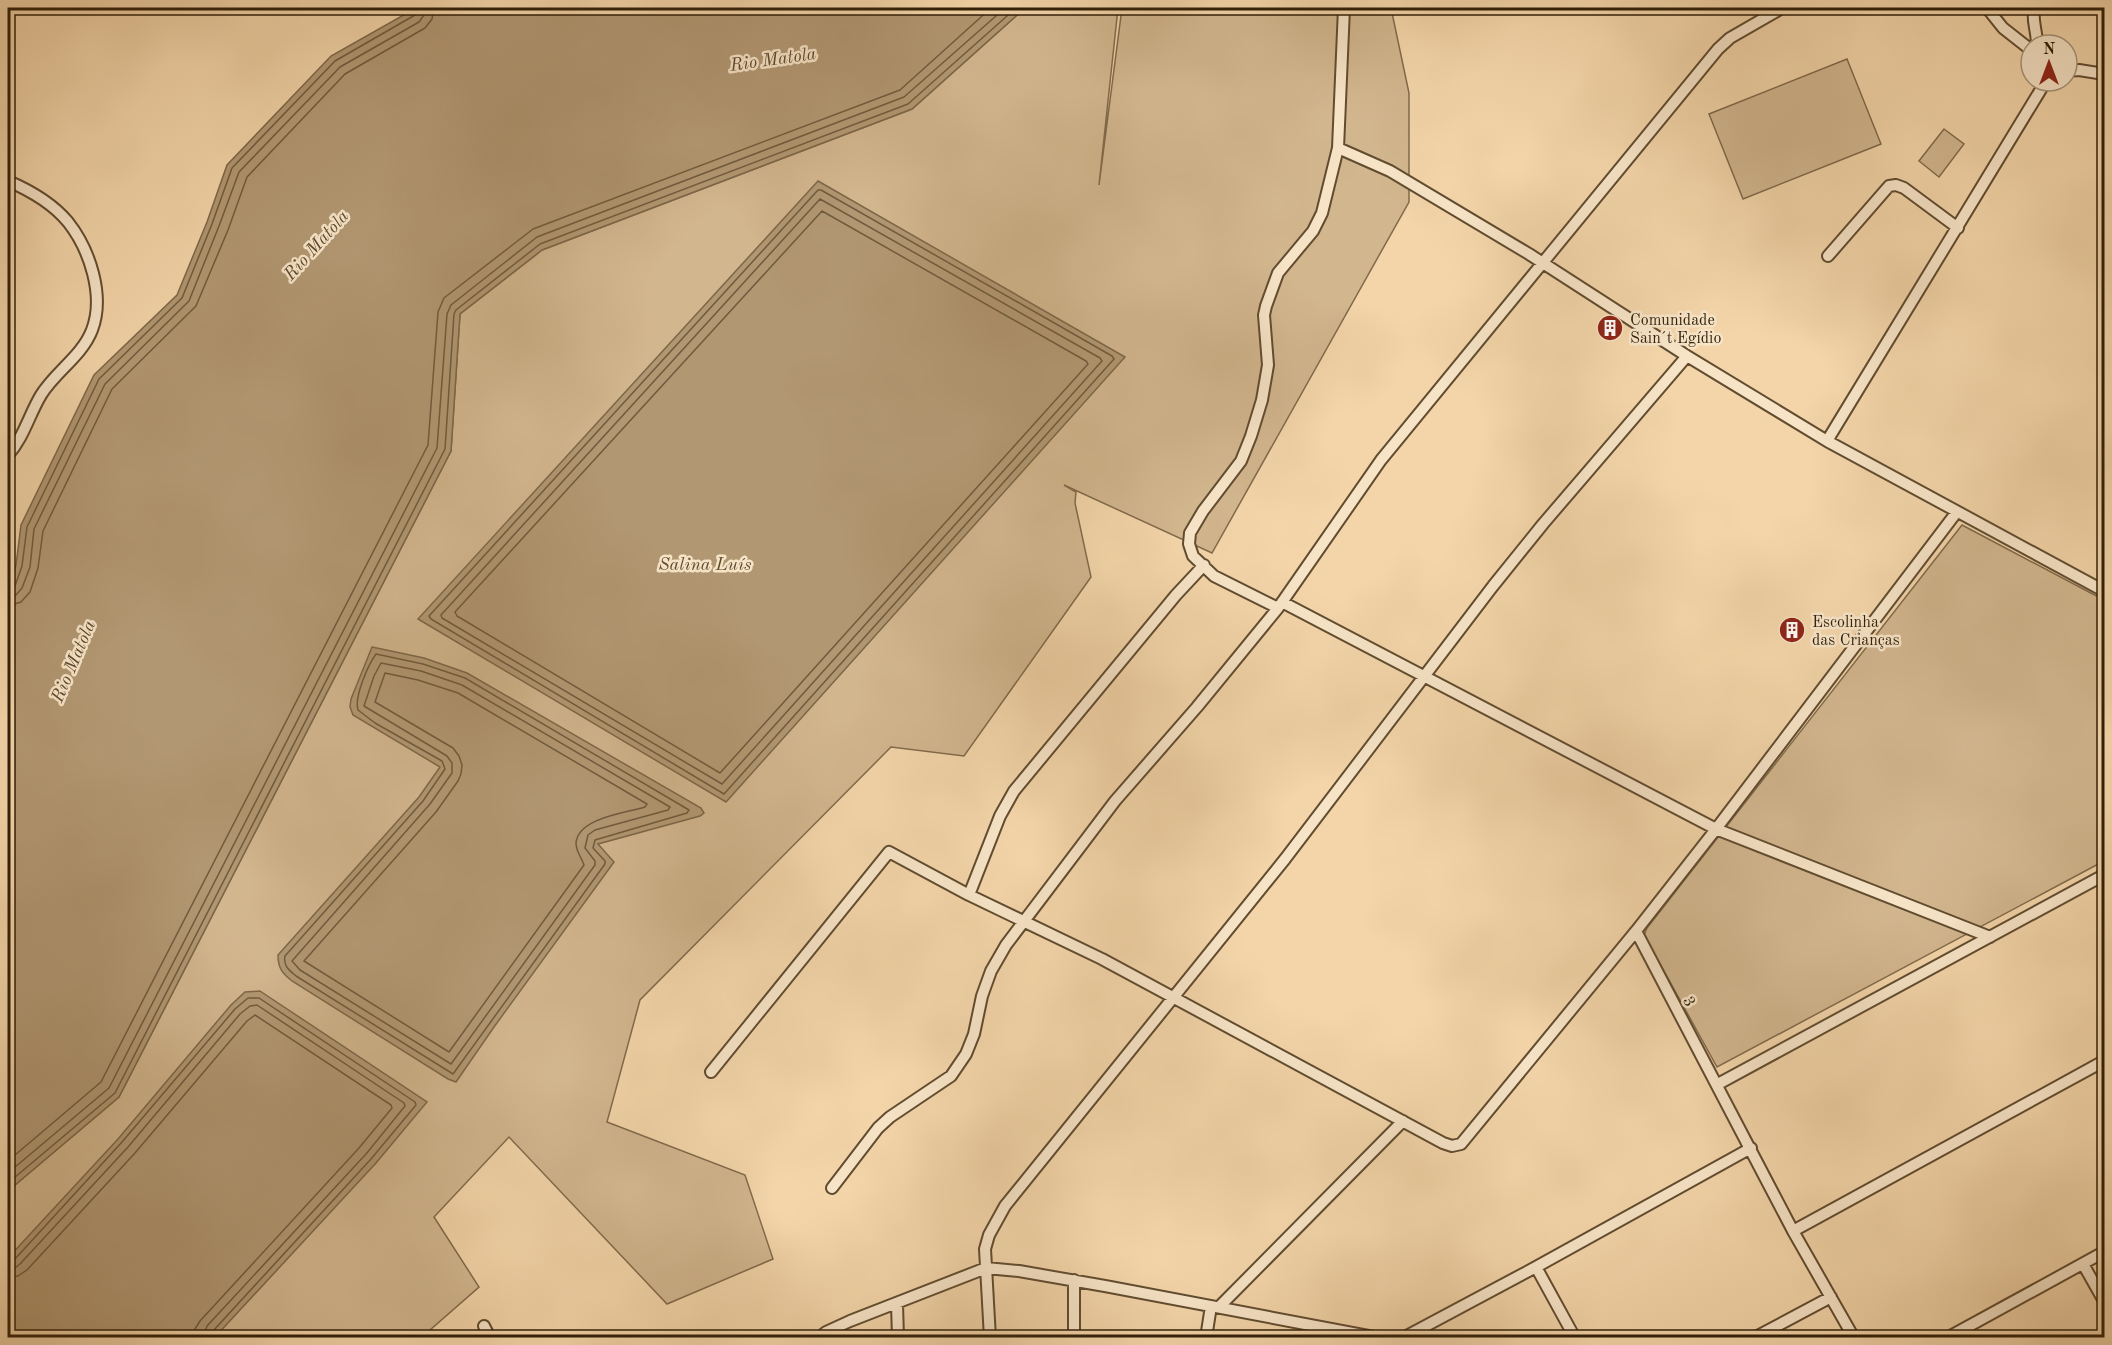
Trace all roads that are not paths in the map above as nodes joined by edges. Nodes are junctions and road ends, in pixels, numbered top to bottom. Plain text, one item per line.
1 (1344, 8) edge
2 (1782, 8) edge
3 (1987, 8) edge
4 (2034, 8) edge
5 (2036, 33) edge
6 (2019, 41) edge
7 (2079, 70) edge
8 (2104, 74) edge
9 (2039, 93) edge
10 (1338, 148) junction
11 (8, 181) edge
12 (1958, 228) junction
13 (1828, 256) dead end
14 (1544, 263) junction
15 (1687, 356) junction
16 (1827, 441) junction
17 (8, 455) edge
18 (1956, 513) junction
19 (1204, 566) junction
20 (2104, 591) edge
21 (1280, 605) junction
22 (1425, 677) junction
23 (1716, 829) junction
24 (2104, 875) edge
25 (969, 895) junction
26 (1025, 920) junction
27 (1636, 931) junction
28 (1990, 937) junction
29 (1174, 999) junction
30 (2104, 1061) edge
31 (711, 1072) dead end
32 (1718, 1084) junction
33 (1403, 1121) junction
34 (1751, 1148) junction
35 (832, 1188) dead end
36 (1793, 1231) junction
37 (2104, 1252) edge
38 (2083, 1264) junction
39 (1536, 1267) junction
40 (986, 1268) junction
41 (1074, 1280) junction
42 (1831, 1297) junction
43 (2104, 1301) edge
44 (897, 1304) junction
45 (1215, 1307) junction
46 (484, 1326) dead end
47 (490, 1338) edge
48 (819, 1338) edge
49 (898, 1338) edge
50 (990, 1338) edge
51 (1074, 1338) edge
52 (1206, 1338) edge
53 (1379, 1338) edge
54 (1403, 1338) edge
55 (1575, 1338) edge
56 (1754, 1338) edge
57 (1854, 1338) edge
58 (1947, 1338) edge

1 - 10 street
2 - 14 street
3 - 6 street
4 - 5 street
7 - 8 street
9 - 12 street
10 - 14 street
10 - 19 street
11 - 17 street
12 - 13 street
12 - 16 street
14 - 15 street
14 - 21 street
15 - 16 street
15 - 22 street
16 - 18 street
18 - 20 street
18 - 23 street
19 - 21 street
19 - 25 street
21 - 22 street
21 - 26 street
22 - 23 street
22 - 29 street
23 - 27 street
23 - 28 street
24 - 28 street
25 - 26 street
25 - 31 street
26 - 29 street
26 - 35 street
27 - 32 street, 3
27 - 33 street
28 - 32 street
29 - 33 street
29 - 40 street
30 - 36 street
32 - 34 street, 3
33 - 45 street
34 - 36 street, 3
34 - 39 street
36 - 42 street, 3
37 - 38 street
38 - 43 street
38 - 58 street
39 - 54 street
39 - 55 street
40 - 41 street
40 - 44 street
40 - 50 street
41 - 45 street
41 - 51 street
42 - 56 street
42 - 57 street, 3
44 - 48 street
44 - 49 street
45 - 52 street
45 - 53 street
46 - 47 street

